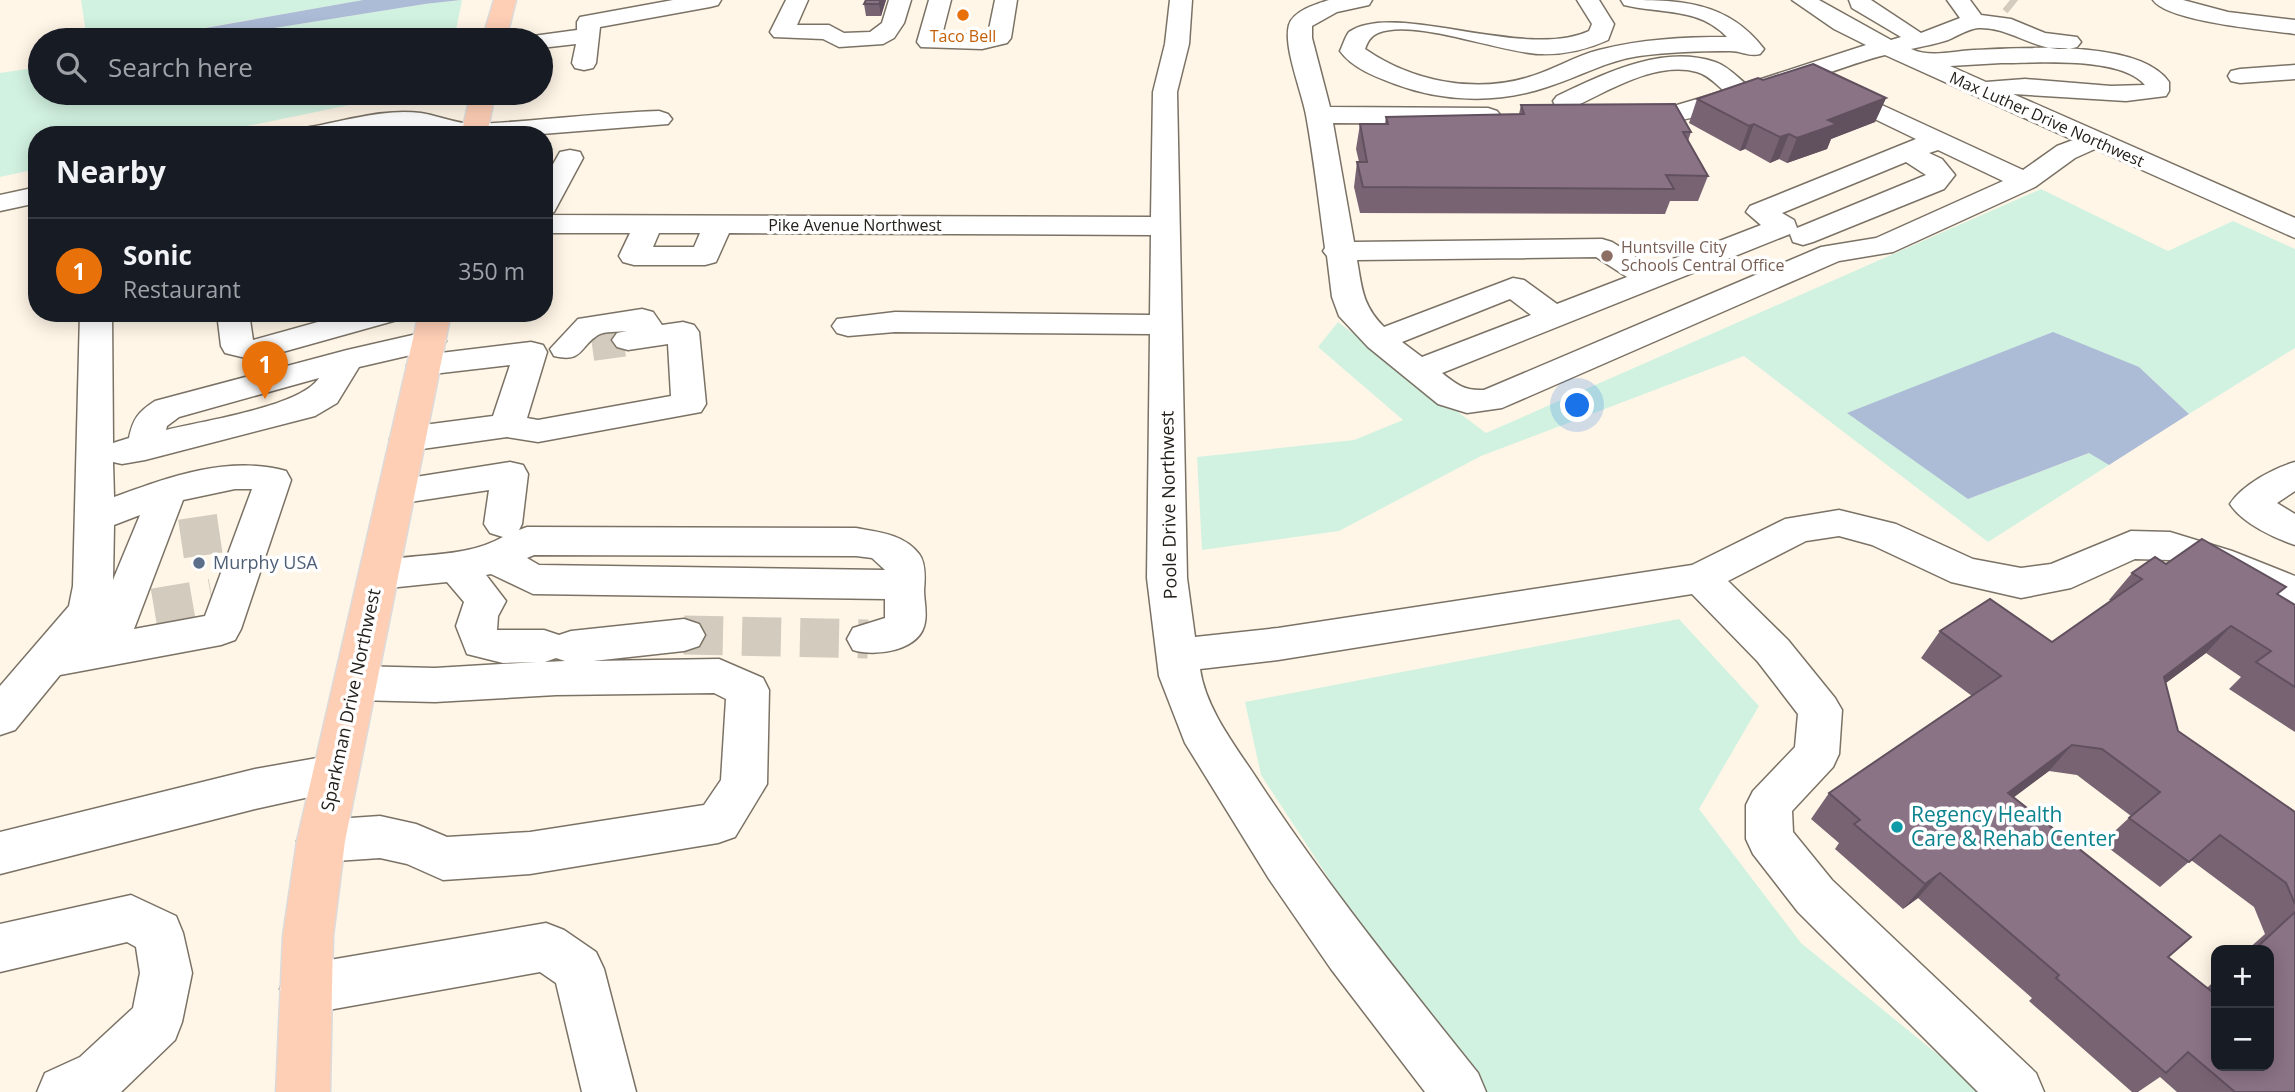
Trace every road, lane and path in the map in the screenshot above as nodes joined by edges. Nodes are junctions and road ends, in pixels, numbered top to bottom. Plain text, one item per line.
1 (710, 0) edge
2 (797, 0) edge
3 (900, 0) edge
4 (940, 0) edge
5 (998, 0) edge
6 (1006, 0) edge
7 (1181, 0) edge
8 (1361, 0) edge
9 (1588, 0) edge
10 (1632, 0) edge
11 (1803, 0) edge
12 (1958, 0) edge
13 (2164, 0) edge
14 (2258, 0) edge
15 (504, 2) edge
16 (1860, 2) edge
17 (1975, 21) junction
18 (2295, 25) edge
19 (497, 28) edge
20 (589, 35) junction
21 (553, 40) edge
22 (930, 40) junction
23 (2131, 42) dead end
24 (1746, 44) junction
25 (1889, 48) junction
26 (1921, 51) junction
27 (2032, 58) junction
28 (584, 63) dead end
29 (2295, 72) edge
30 (1799, 74) junction
31 (2240, 76) dead end
32 (1978, 88) junction
33 (2065, 91) junction
34 (1742, 93) junction
35 (398, 105) edge
36 (480, 105) edge
37 (1319, 115) junction
38 (1519, 116) edge
39 (1545, 117) edge
40 (1591, 117) junction
41 (659, 119) dead end
42 (345, 126) edge
43 (357, 126) edge
44 (436, 126) edge
45 (476, 126) edge
46 (543, 126) edge
47 (1938, 140) junction
48 (2094, 140) junction
49 (1907, 152) junction
50 (570, 158) dead end
51 (2025, 181) junction
52 (553, 189) edge
53 (28, 197) edge
54 (0, 203) edge
55 (553, 223) edge
56 (579, 223) junction
57 (1166, 226) junction
58 (2295, 229) edge
59 (1793, 231) junction
60 (553, 248) edge
61 (1338, 251) junction
62 (1832, 253) junction
63 (1650, 279) junction
64 (1554, 317) junction
65 (96, 322) edge
66 (234, 322) edge
67 (355, 322) edge
68 (1166, 325) junction
69 (848, 326) dead end
70 (430, 340) edge
71 (1379, 340) junction
72 (531, 352) junction
73 (1417, 371) junction
74 (508, 426) junction
75 (408, 439) junction
76 (95, 457) junction
77 (2295, 474) edge
78 (397, 491) junction
79 (95, 518) junction
80 (168, 524) junction
81 (2295, 531) edge
82 (499, 541) junction
83 (456, 567) junction
84 (379, 575) junction
85 (1700, 578) junction
86 (2295, 592) edge
87 (134, 609) junction
88 (684, 635) tunnel mouth
89 (868, 639) tunnel mouth
90 (1177, 655) junction
91 (50, 660) junction
92 (355, 683) junction
93 (0, 717) edge
94 (334, 774) junction
95 (321, 841) junction
96 (0, 853) edge
97 (0, 948) edge
98 (306, 989) junction
99 (82, 1084) edge
100 (45, 1092) edge
101 (303, 1092) edge
102 (610, 1092) edge
103 (1459, 1092) edge
104 (2017, 1092) edge

1 - 20 street
2 - 3 street
4 - 22 street
5 - 22 street
6 - 22 street
7 - 57 street, Poole Drive Northwest
8 - 37 street
9 - 24 street
10 - 24 street
11 - 25 street, Max Luther Drive Northwest
12 - 17 street
13 - 18 street
14 - 18 street
15 - 19 main road
16 - 26 street
17 - 23 street
17 - 26 street
20 - 21 street
20 - 28 street
24 - 30 street
25 - 26 street, Max Luther Drive Northwest
25 - 30 street
26 - 27 street
26 - 32 street, Max Luther Drive Northwest
27 - 33 street
27 - 33 street
29 - 31 street
30 - 34 street
30 - 47 street
32 - 33 street
32 - 48 street, Max Luther Drive Northwest
34 - 40 street
34 - 40 street
35 - 42 street
36 - 45 main road
37 - 38 street
37 - 61 street
39 - 40 street
41 - 46 street
43 - 44 street
47 - 49 street
47 - 51 street
48 - 51 street
48 - 58 street, Max Luther Drive Northwest
49 - 59 street
49 - 59 street
50 - 52 street
51 - 62 street
53 - 54 street
55 - 56 street
56 - 57 street, Pike Avenue Northwest
56 - 60 street
57 - 68 street, Poole Drive Northwest
59 - 62 street
59 - 63 street
61 - 63 street
61 - 71 street
62 - 73 street
63 - 64 street
64 - 71 street
64 - 73 street
65 - 76 street
66 - 67 street
68 - 69 street
68 - 90 street, Poole Drive Northwest
70 - 72 street
70 - 75 main road, Sparkman Drive Northwest
70 - 76 street
71 - 73 street
72 - 74 street
72 - 74 street
74 - 75 street
75 - 78 main road, Sparkman Drive Northwest
76 - 79 street
77 - 81 street
78 - 82 street
78 - 84 main road, Sparkman Drive Northwest
79 - 80 street
79 - 91 street
80 - 87 street
80 - 87 street
82 - 83 street
82 - 89 street
83 - 84 street
83 - 88 street
84 - 92 main road, Sparkman Drive Northwest
85 - 86 street
85 - 90 street
85 - 104 street
87 - 91 street
90 - 103 street, Poole Drive Northwest
91 - 93 street
92 - 94 main road, Sparkman Drive Northwest
92 - 95 street
94 - 95 main road, Sparkman Drive Northwest
94 - 96 street
95 - 98 main road, Sparkman Drive Northwest
97 - 99 street
98 - 101 main road, Sparkman Drive Northwest
98 - 102 street
99 - 100 street

